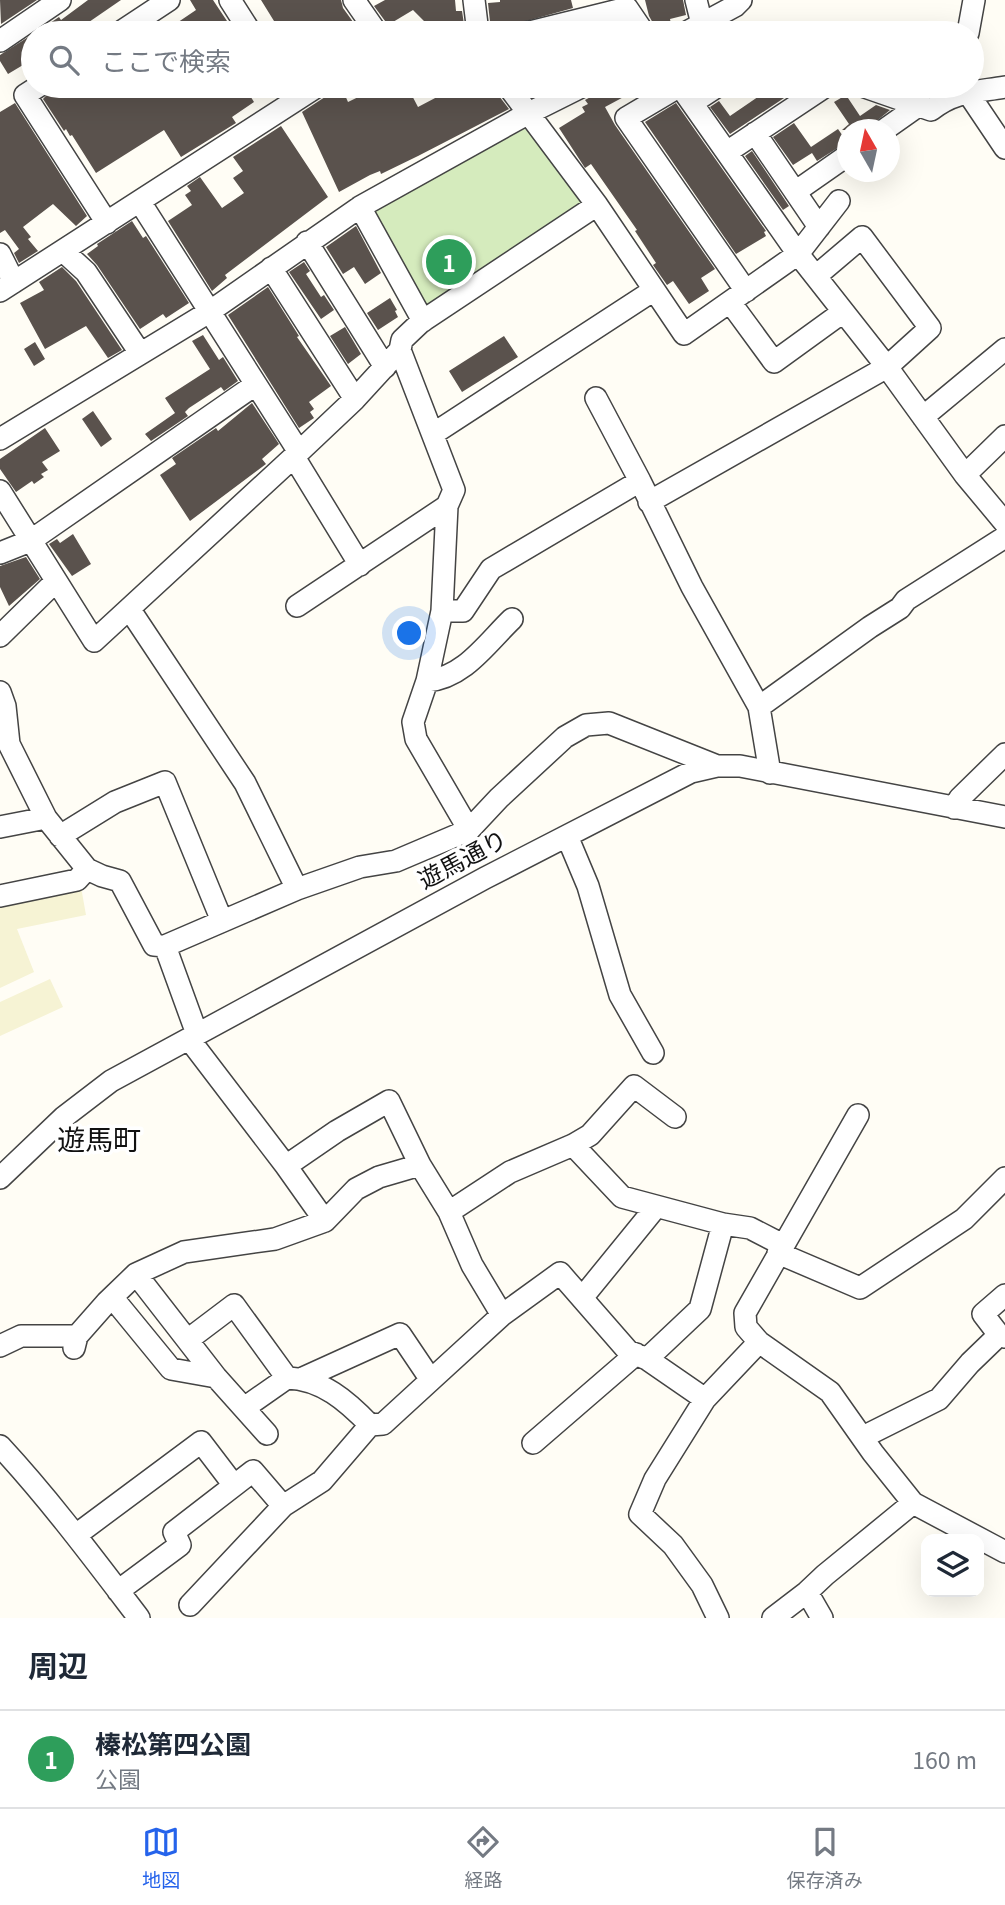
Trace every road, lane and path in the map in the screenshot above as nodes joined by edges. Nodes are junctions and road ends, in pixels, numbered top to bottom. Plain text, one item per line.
1 (60, 0) edge
2 (169, 0) edge
3 (230, 0) edge
4 (354, 0) edge
5 (474, 0) edge
6 (696, 0) edge
7 (741, 0) edge
8 (974, 0) edge
9 (28, 9) edge
10 (137, 21) edge
11 (243, 21) edge
12 (369, 21) edge
13 (477, 21) edge
14 (574, 21) edge
15 (636, 21) edge
16 (695, 21) edge
17 (708, 21) edge
18 (970, 21) edge
19 (0, 41) edge
20 (1005, 87) edge
21 (984, 89) edge
22 (27, 98) edge
23 (284, 98) edge
24 (516, 98) edge
25 (559, 98) edge
26 (669, 98) edge
27 (689, 98) edge
28 (808, 98) edge
29 (896, 98) edge
30 (947, 98) edge
31 (967, 98) edge
32 (918, 106) junction
33 (527, 114) junction
34 (900, 119) edge
35 (755, 133) junction
36 (1005, 148) edge
37 (727, 152) junction
38 (837, 163) edge
39 (795, 192) junction
40 (839, 201) dead end
41 (139, 202) junction
42 (597, 205) junction
43 (360, 207) junction
44 (107, 223) junction
45 (818, 227) junction
46 (307, 242) junction
47 (63, 251) junction
48 (0, 254) edge
49 (798, 254) junction
50 (271, 268) junction
51 (816, 276) junction
52 (7, 286) edge
53 (654, 290) junction
54 (738, 296) junction
55 (209, 312) junction
56 (844, 312) junction
57 (423, 321) junction
58 (1005, 349) edge
59 (400, 350) junction
60 (140, 354) junction
61 (385, 367) junction
62 (887, 367) junction
63 (255, 385) junction
64 (596, 398) dead end
65 (355, 399) junction
66 (923, 416) junction
67 (433, 435) junction
68 (1005, 436) edge
69 (0, 439) edge
70 (297, 454) junction
71 (965, 475) junction
72 (640, 481) junction
73 (0, 491) edge
74 (649, 502) junction
75 (447, 506) junction
76 (1005, 523) edge
77 (1005, 537) edge
78 (30, 541) junction
79 (0, 554) edge
80 (360, 565) junction
81 (55, 582) junction
82 (297, 606) dead end
83 (130, 610) junction
84 (442, 611) junction
85 (512, 619) dead end
86 (0, 636) edge
87 (427, 681) junction
88 (0, 692) edge
89 (759, 707) junction
90 (1005, 754) edge
91 (717, 766) junction
92 (770, 772) junction
93 (954, 808) junction
94 (1005, 817) edge
95 (46, 818) junction
96 (0, 827) edge
97 (469, 830) junction
98 (60, 836) junction
99 (567, 836) junction
100 (87, 869) junction
101 (297, 889) junction
102 (0, 896) edge
103 (222, 921) junction
104 (165, 946) junction
105 (193, 1036) junction
106 (653, 1054) dead end
107 (858, 1115) dead end
108 (675, 1117) dead end
109 (573, 1145) junction
110 (419, 1165) junction
111 (286, 1166) junction
112 (0, 1178) edge
113 (1005, 1178) edge
114 (656, 1207) junction
115 (449, 1212) junction
116 (325, 1221) junction
117 (723, 1224) junction
118 (781, 1249) junction
119 (136, 1274) junction
120 (1005, 1295) edge
121 (112, 1297) junction
122 (582, 1298) junction
123 (502, 1315) junction
124 (1002, 1336) edge
125 (189, 1339) junction
126 (759, 1342) junction
127 (0, 1346) edge
128 (642, 1357) junction
129 (216, 1377) junction
130 (295, 1378) junction
131 (431, 1380) junction
132 (705, 1399) junction
133 (244, 1408) junction
134 (370, 1425) junction
135 (267, 1434) dead end
136 (863, 1437) junction
137 (533, 1443) dead end
138 (0, 1446) edge
139 (233, 1484) junction
140 (913, 1503) junction
141 (283, 1506) junction
142 (76, 1535) junction
143 (1005, 1552) edge
144 (118, 1591) junction
145 (807, 1591) junction
146 (190, 1605) dead end
147 (139, 1618) edge
148 (718, 1618) edge
149 (774, 1618) edge
150 (822, 1618) edge

1 - 9 street
2 - 10 street
3 - 11 street
4 - 12 street
5 - 13 street
6 - 16 street
7 - 17 street
8 - 18 street
9 - 19 street
14 - 15 street
20 - 21 street
22 - 44 street
23 - 41 street
24 - 33 street
25 - 33 street
26 - 54 street
27 - 37 street
28 - 35 street
29 - 32 street
30 - 32 street
31 - 36 street
32 - 34 street
33 - 42 street
33 - 43 street
35 - 37 street
35 - 39 street
37 - 49 street
38 - 39 street
39 - 45 street
40 - 45 street
41 - 44 street
41 - 55 street
42 - 53 street
42 - 57 street
43 - 46 street
43 - 57 street
44 - 47 street
45 - 49 street
46 - 50 street
46 - 61 street
47 - 52 street
47 - 60 street
48 - 52 street
49 - 51 street
49 - 54 street
50 - 55 street
50 - 65 street
51 - 56 street
51 - 62 street
53 - 54 street
53 - 67 street
54 - 56 street
55 - 60 street
55 - 63 street
56 - 62 street
57 - 59 street
58 - 66 street
59 - 61 street
59 - 67 street
60 - 69 street
61 - 65 street
62 - 66 street
62 - 74 street
63 - 70 street
63 - 78 street
64 - 72 street
65 - 70 street
66 - 71 street
67 - 75 street
68 - 71 street
70 - 80 street
70 - 83 street
71 - 76 street
72 - 74 street
72 - 84 street
73 - 78 street
74 - 89 street
75 - 80 street
75 - 84 street
77 - 89 street
78 - 79 street
78 - 81 street
80 - 82 street
81 - 83 street
81 - 86 street
83 - 101 street
84 - 87 street
85 - 87 street
87 - 97 street
88 - 95 street
89 - 92 street
90 - 93 street
91 - 92 street, 遊馬通り
91 - 97 street
91 - 99 street, 遊馬通り
92 - 93 street, 遊馬通り
93 - 94 street, 遊馬通り
95 - 96 street
95 - 98 street
97 - 101 street
98 - 100 street
98 - 103 street
99 - 105 street, 遊馬通り
99 - 106 street
100 - 102 street
100 - 104 street
101 - 103 street
103 - 104 street
104 - 105 street
105 - 111 street
105 - 112 street, 遊馬通り
107 - 118 street
108 - 109 street
109 - 114 street
109 - 115 street
110 - 111 street
110 - 115 street
110 - 116 street
111 - 116 street
113 - 118 street
114 - 117 street
114 - 122 street
115 - 123 street
116 - 119 street
117 - 118 street
117 - 128 street
118 - 126 street
119 - 121 street
119 - 125 street
120 - 124 street
121 - 127 street
121 - 129 street
122 - 123 street
122 - 128 street
123 - 131 street
124 - 136 street
125 - 129 street
125 - 130 street
126 - 132 street
126 - 136 street
128 - 132 street
128 - 137 street
129 - 133 street
130 - 131 street
130 - 133 street
130 - 134 street
131 - 134 street
132 - 148 street
133 - 135 street
134 - 141 street
136 - 140 street
138 - 142 street
139 - 141 street
139 - 142 street
139 - 144 street
140 - 143 street
140 - 145 street
141 - 146 street
142 - 144 street
144 - 147 street
145 - 149 street
145 - 150 street

